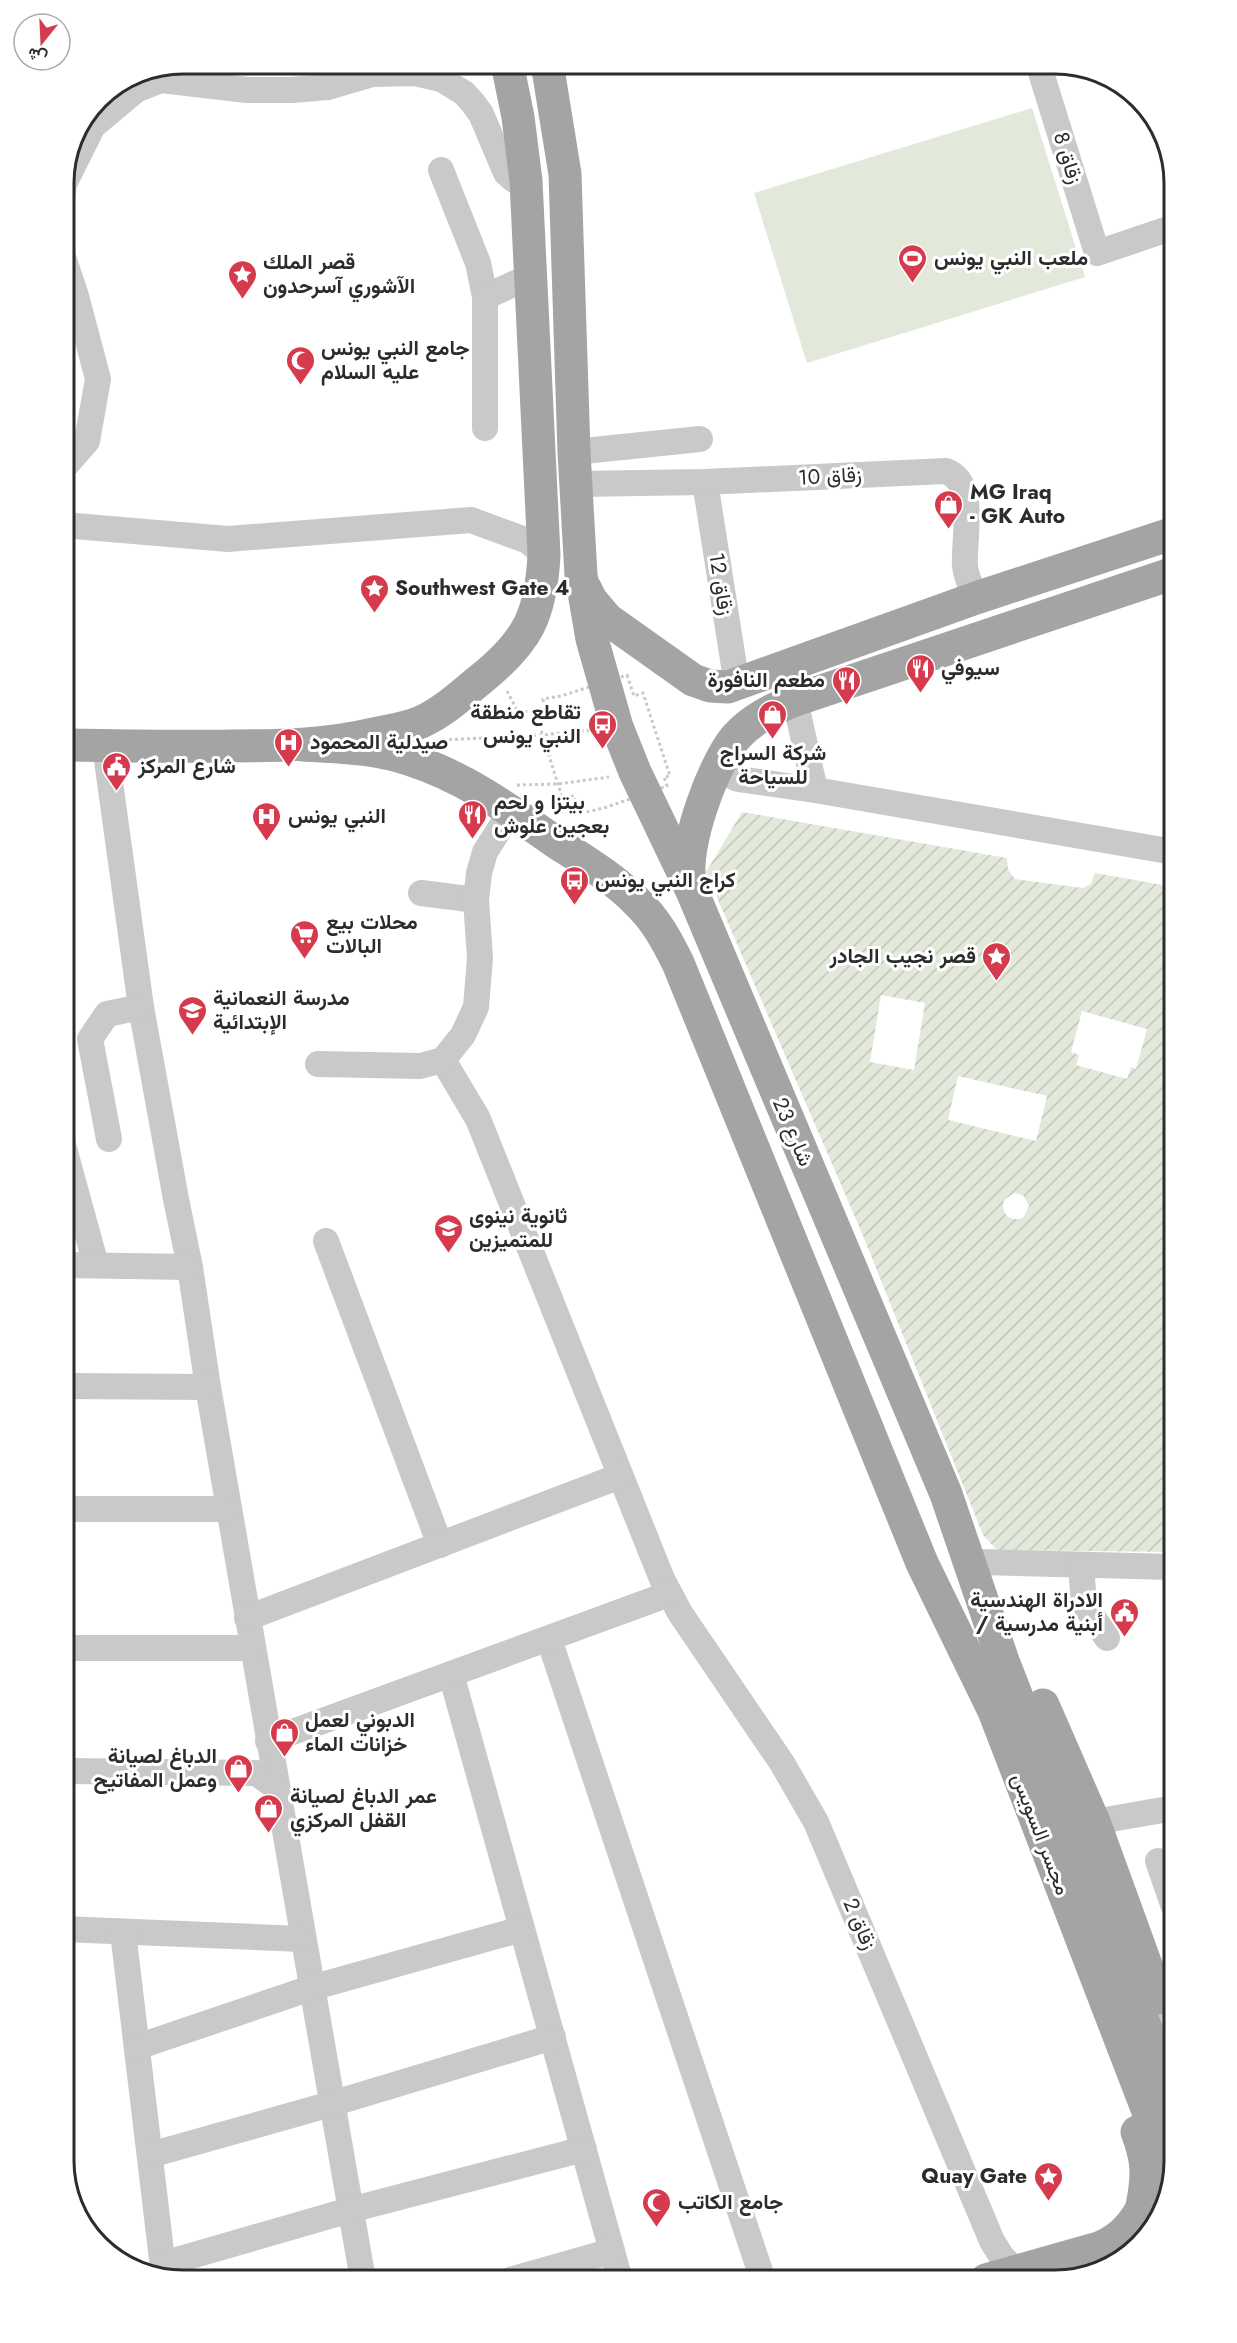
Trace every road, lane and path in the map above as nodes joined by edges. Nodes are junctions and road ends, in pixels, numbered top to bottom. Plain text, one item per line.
1 (363, 74) edge
2 (422, 74) edge
3 (509, 74) edge
4 (549, 74) edge
5 (1041, 74) edge
6 (76, 161) edge
7 (441, 170) dead end
8 (565, 174) junction
9 (526, 181) junction
10 (1164, 230) edge
11 (531, 276) junction
12 (74, 290) edge
13 (485, 297) junction
14 (485, 428) dead end
15 (700, 439) dead end
16 (574, 452) junction
17 (74, 456) edge
18 (705, 482) junction
19 (576, 484) junction
20 (74, 526) edge
21 (1164, 537) edge
22 (544, 555) junction
23 (581, 574) junction
24 (1164, 576) edge
25 (976, 598) junction
26 (495, 667) junction
27 (737, 686) junction
28 (795, 700) junction
29 (535, 711) dead end
30 (74, 745) edge
31 (105, 746) junction
32 (303, 746) junction
33 (727, 752) junction
34 (596, 779) dead end
35 (815, 790) junction
36 (511, 798) junction
37 (1164, 850) edge
38 (692, 891) junction
39 (421, 893) dead end
40 (476, 900) junction
41 (141, 1007) junction
42 (443, 1060) junction
43 (318, 1064) dead end
44 (109, 1139) dead end
45 (74, 1185) edge
46 (326, 1241) dead end
47 (74, 1265) edge
48 (96, 1265) junction
49 (190, 1267) junction
50 (74, 1386) edge
51 (208, 1387) junction
52 (620, 1476) junction
53 (946, 1494) junction
54 (897, 1503) junction
55 (74, 1509) edge
56 (229, 1509) junction
57 (440, 1545) junction
58 (980, 1562) junction
59 (1081, 1565) junction
60 (1164, 1567) edge
61 (669, 1594) junction
62 (247, 1618) junction
63 (1107, 1638) dead end
64 (549, 1639) junction
65 (74, 1648) edge
66 (252, 1648) junction
67 (452, 1674) junction
68 (1006, 1704) junction
69 (268, 1742) junction
70 (74, 1771) edge
71 (276, 1786) junction
72 (1164, 1810) edge
73 (1094, 1822) junction
74 (1158, 1861) dead end
75 (1164, 1878) edge
76 (522, 1929) junction
77 (74, 1930) edge
78 (123, 1932) junction
79 (302, 1939) junction
80 (311, 1988) junction
81 (1164, 2008) edge
82 (553, 2037) junction
83 (137, 2048) junction
84 (1164, 2077) edge
85 (331, 2104) junction
86 (584, 2149) junction
87 (1164, 2152) edge
88 (150, 2155) junction
89 (1162, 2180) edge
90 (350, 2210) junction
91 (1140, 2219) edge
92 (612, 2251) junction
93 (164, 2267) edge
94 (170, 2268) edge
95 (361, 2269) edge
96 (547, 2269) edge
97 (617, 2270) edge
98 (761, 2270) edge
99 (1001, 2270) edge
100 (1022, 2270) edge

1 - 6 street
2 - 9 street
3 - 9 main road
4 - 8 main road
5 - 10 street, زقاق 8
7 - 13 street
8 - 9 main road
8 - 16 main road
9 - 11 main road
11 - 13 street
11 - 22 main road
12 - 17 street
13 - 14 street
15 - 16 street
16 - 19 main road
18 - 19 street, زقاق 10
18 - 25 street, زقاق 10
18 - 27 street, زقاق 12
19 - 23 main road
20 - 22 street
21 - 25 main road
22 - 26 main road
23 - 27 main road
23 - 38 main road, شارع 23
24 - 28 main road
25 - 27 main road
26 - 29 path
26 - 32 main road
28 - 33 main road
28 - 35 street
30 - 31 main road
31 - 32 main road
31 - 41 street
32 - 36 main road, شارع 23
33 - 35 street
33 - 38 main road
34 - 36 path
35 - 37 street
36 - 40 street
36 - 54 main road, شارع 23
38 - 53 main road, شارع 23
39 - 40 street
40 - 42 street
41 - 44 street
41 - 49 street
42 - 43 street
42 - 52 street, زقاق 2
45 - 48 street
46 - 57 street
47 - 48 street
48 - 49 street
49 - 51 street
50 - 51 street
51 - 56 street
52 - 57 street
52 - 61 street, زقاق 2
53 - 58 main road
53 - 68 main road, مجسر السويس
54 - 68 main road, مجسر السويس
54 - 91 main road
55 - 56 street
56 - 62 street
57 - 62 street
58 - 59 street
58 - 73 main road
59 - 60 street
59 - 63 street
61 - 64 street
61 - 99 street, زقاق 2
62 - 66 street
64 - 67 street
64 - 98 street
65 - 66 street
66 - 69 street
67 - 69 street
67 - 76 street
68 - 84 main road, مجسر السويس
68 - 87 main road, مجسر السويس
69 - 71 street
70 - 71 street
71 - 79 street
72 - 73 street
73 - 81 main road
74 - 75 street
76 - 80 street
76 - 82 street
77 - 78 street
78 - 79 street
78 - 83 street
79 - 80 street
80 - 83 street
80 - 85 street
82 - 85 street
82 - 86 street
83 - 88 street
85 - 88 street
85 - 90 street
86 - 90 street
86 - 92 street
88 - 93 street
89 - 91 main road
90 - 94 street
90 - 95 street
91 - 100 main road
92 - 96 street
92 - 97 street

